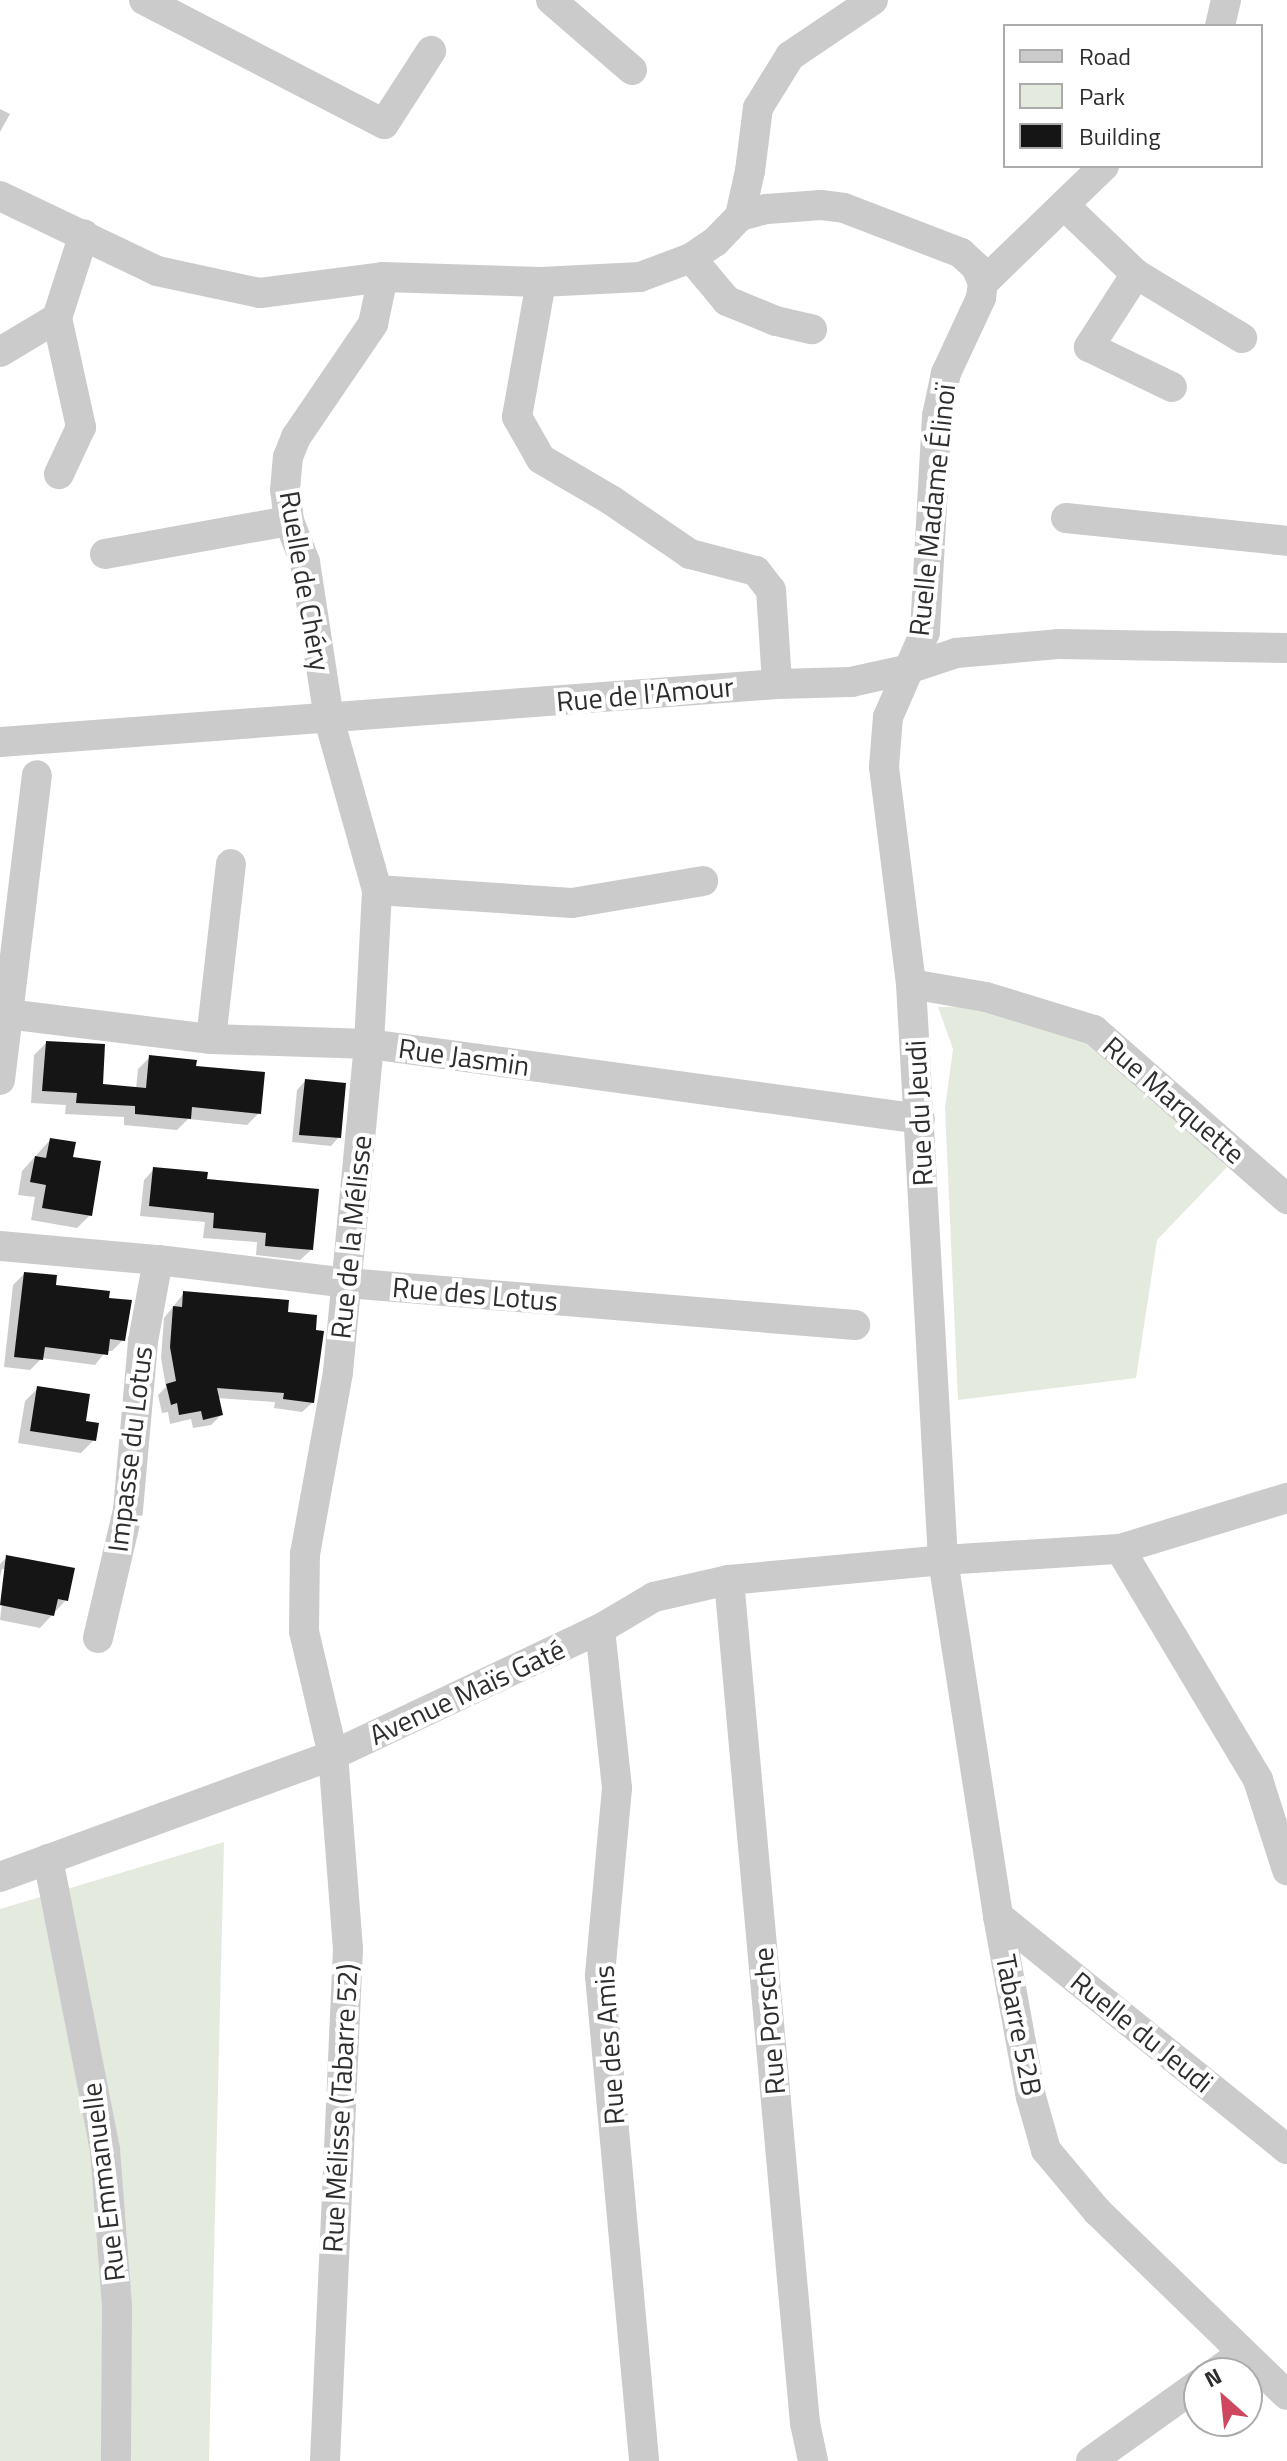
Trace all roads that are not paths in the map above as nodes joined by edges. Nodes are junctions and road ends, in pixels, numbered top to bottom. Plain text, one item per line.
1 (144, 0) edge
2 (551, 0) edge
3 (873, 0) edge
4 (1226, 0) edge
5 (1220, 24) edge
6 (431, 51) dead end
7 (632, 70) dead end
8 (1102, 168) edge
9 (0, 196) edge
10 (1065, 206) junction
11 (740, 216) junction
12 (84, 234) junction
13 (691, 258) junction
14 (1136, 274) junction
15 (383, 277) junction
16 (541, 282) junction
17 (983, 283) junction
18 (57, 318) junction
19 (812, 329) dead end
20 (1242, 338) dead end
21 (0, 352) edge
22 (1172, 387) dead end
23 (59, 474) dead end
24 (1066, 518) dead end
25 (289, 521) junction
26 (1287, 541) edge
27 (105, 554) dead end
28 (1287, 648) edge
29 (905, 670) junction
30 (777, 684) junction
31 (329, 719) junction
32 (0, 742) edge
33 (37, 775) dead end
34 (231, 864) dead end
35 (703, 881) dead end
36 (377, 890) junction
37 (911, 984) junction
38 (7, 1014) junction
39 (211, 1039) junction
40 (369, 1044) junction
41 (0, 1080) edge
42 (920, 1119) junction
43 (1287, 1199) edge
44 (0, 1246) edge
45 (158, 1260) junction
46 (347, 1283) junction
47 (855, 1325) dead end
48 (1287, 1498) edge
49 (1120, 1549) junction
50 (943, 1560) junction
51 (729, 1580) junction
52 (600, 1629) junction
53 (98, 1638) dead end
54 (333, 1755) junction
55 (48, 1859) junction
56 (1287, 1870) edge
57 (0, 1877) edge
58 (998, 1916) junction
59 (1287, 2149) edge
60 (1243, 2353) junction
61 (1237, 2357) edge
62 (1183, 2395) edge
63 (1287, 2395) edge
64 (116, 2461) edge
65 (325, 2461) edge
66 (644, 2461) edge
67 (813, 2461) edge
68 (1091, 2461) edge

1 - 6 street
2 - 7 street
3 - 11 street
4 - 5 street
8 - 10 street, Ruelle Madame Élinoï
9 - 12 street
10 - 14 street
10 - 17 street, Ruelle Madame Élinoï
11 - 13 street
11 - 17 street
12 - 15 street
12 - 18 street
13 - 16 street
13 - 19 street
14 - 20 street
14 - 22 street
15 - 16 street
15 - 25 street, Ruelle de Chéry
16 - 30 street
17 - 29 street, Ruelle Madame Élinoï
18 - 21 street
18 - 23 street
24 - 26 street
25 - 27 street
25 - 31 street, Ruelle de Chéry
28 - 29 street, Rue de l'Amour
29 - 30 street, Rue de l'Amour
29 - 37 street, Rue du Jeudi
30 - 31 street, Rue de l'Amour
31 - 32 street, Rue de l'Amour
31 - 36 street, Rue de la Mélisse
33 - 38 street
34 - 39 street
35 - 36 street
36 - 40 street, Rue de la Mélisse
37 - 42 street, Rue du Jeudi
37 - 43 street, Rue Marquette
38 - 39 street, Rue Jasmin
38 - 41 street
39 - 40 street, Rue Jasmin
40 - 42 street, Rue Jasmin
40 - 46 street, Rue de la Mélisse
42 - 50 street, Rue du Jeudi
44 - 45 street, Rue des Lotus
45 - 46 street, Rue des Lotus
45 - 53 street, Impasse du Lotus
46 - 47 street, Rue des Lotus
46 - 54 street, Rue de la Mélisse
48 - 49 street, Avenue Maïs Gaté
49 - 50 street, Avenue Maïs Gaté
49 - 56 street
50 - 51 street, Avenue Maïs Gaté
50 - 58 street, Tabarre 52B
51 - 52 street, Avenue Maïs Gaté
51 - 67 street, Rue Porsche
52 - 54 street, Avenue Maïs Gaté
52 - 66 street, Rue des Amis
54 - 55 street, Avenue Maïs Gaté
54 - 65 street, Rue Mélisse (Tabarre 52)
55 - 57 street, Avenue Maïs Gaté
55 - 64 street, Rue Emmanuelle
58 - 59 street, Ruelle du Jeudi
58 - 60 street, Tabarre 52B
60 - 61 street
60 - 63 street, Tabarre 52B
62 - 68 street

